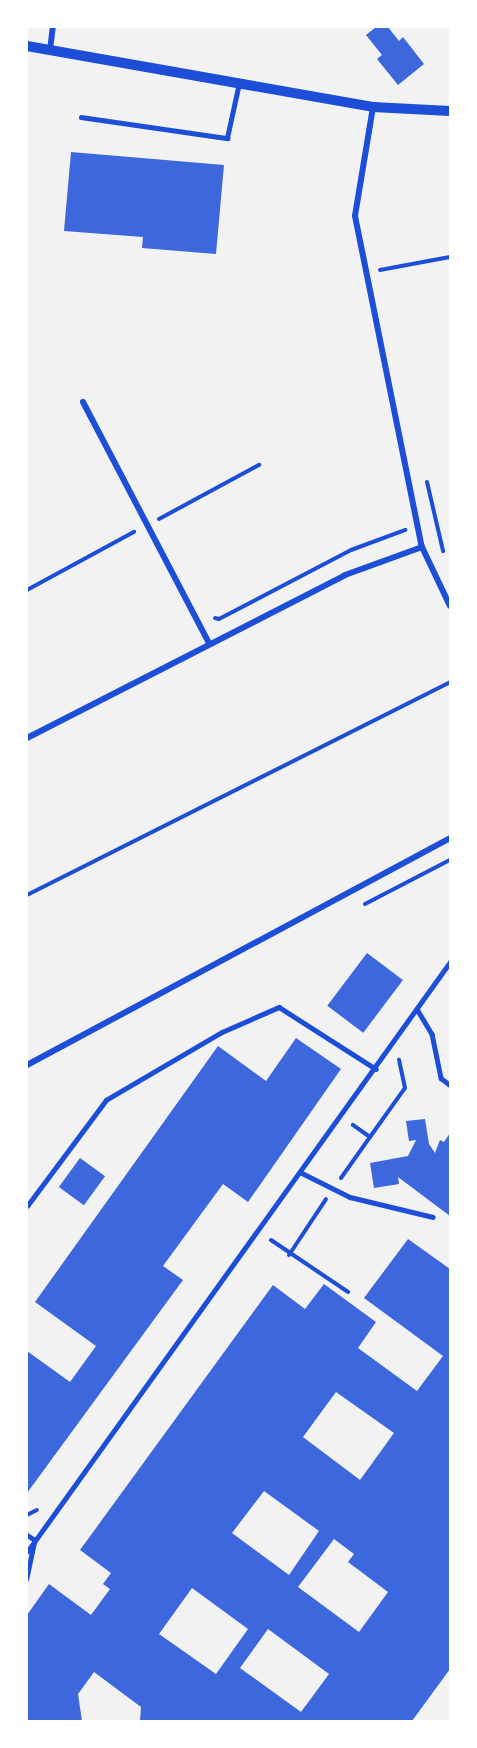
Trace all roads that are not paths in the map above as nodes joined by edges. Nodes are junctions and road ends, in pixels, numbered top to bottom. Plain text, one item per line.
1 (53, 27) edge
2 (27, 46) edge
3 (50, 50) junction
4 (239, 82) junction
5 (373, 107) junction
6 (450, 111) edge
7 (81, 117) dead end
8 (83, 402) dead end
9 (422, 547) junction
10 (450, 606) edge
11 (209, 643) junction
12 (27, 738) edge
13 (450, 838) edge
14 (450, 962) edge
15 (417, 1009) junction
16 (27, 1065) edge
17 (376, 1069) junction
18 (450, 1085) edge
19 (300, 1172) junction
20 (27, 1206) edge
21 (433, 1217) dead end
22 (27, 1534) edge
23 (35, 1540) junction
24 (27, 1552) edge
25 (27, 1579) edge

1 - 3 street
2 - 3 street
3 - 4 street
4 - 5 street
4 - 7 lane
5 - 6 street
5 - 9 street
8 - 11 street
9 - 10 street
9 - 11 street
11 - 12 street
13 - 16 street
14 - 15 lane
15 - 17 lane
15 - 18 lane
17 - 19 lane
17 - 20 lane
19 - 21 lane
19 - 23 lane
22 - 23 lane
23 - 24 lane
23 - 25 lane

